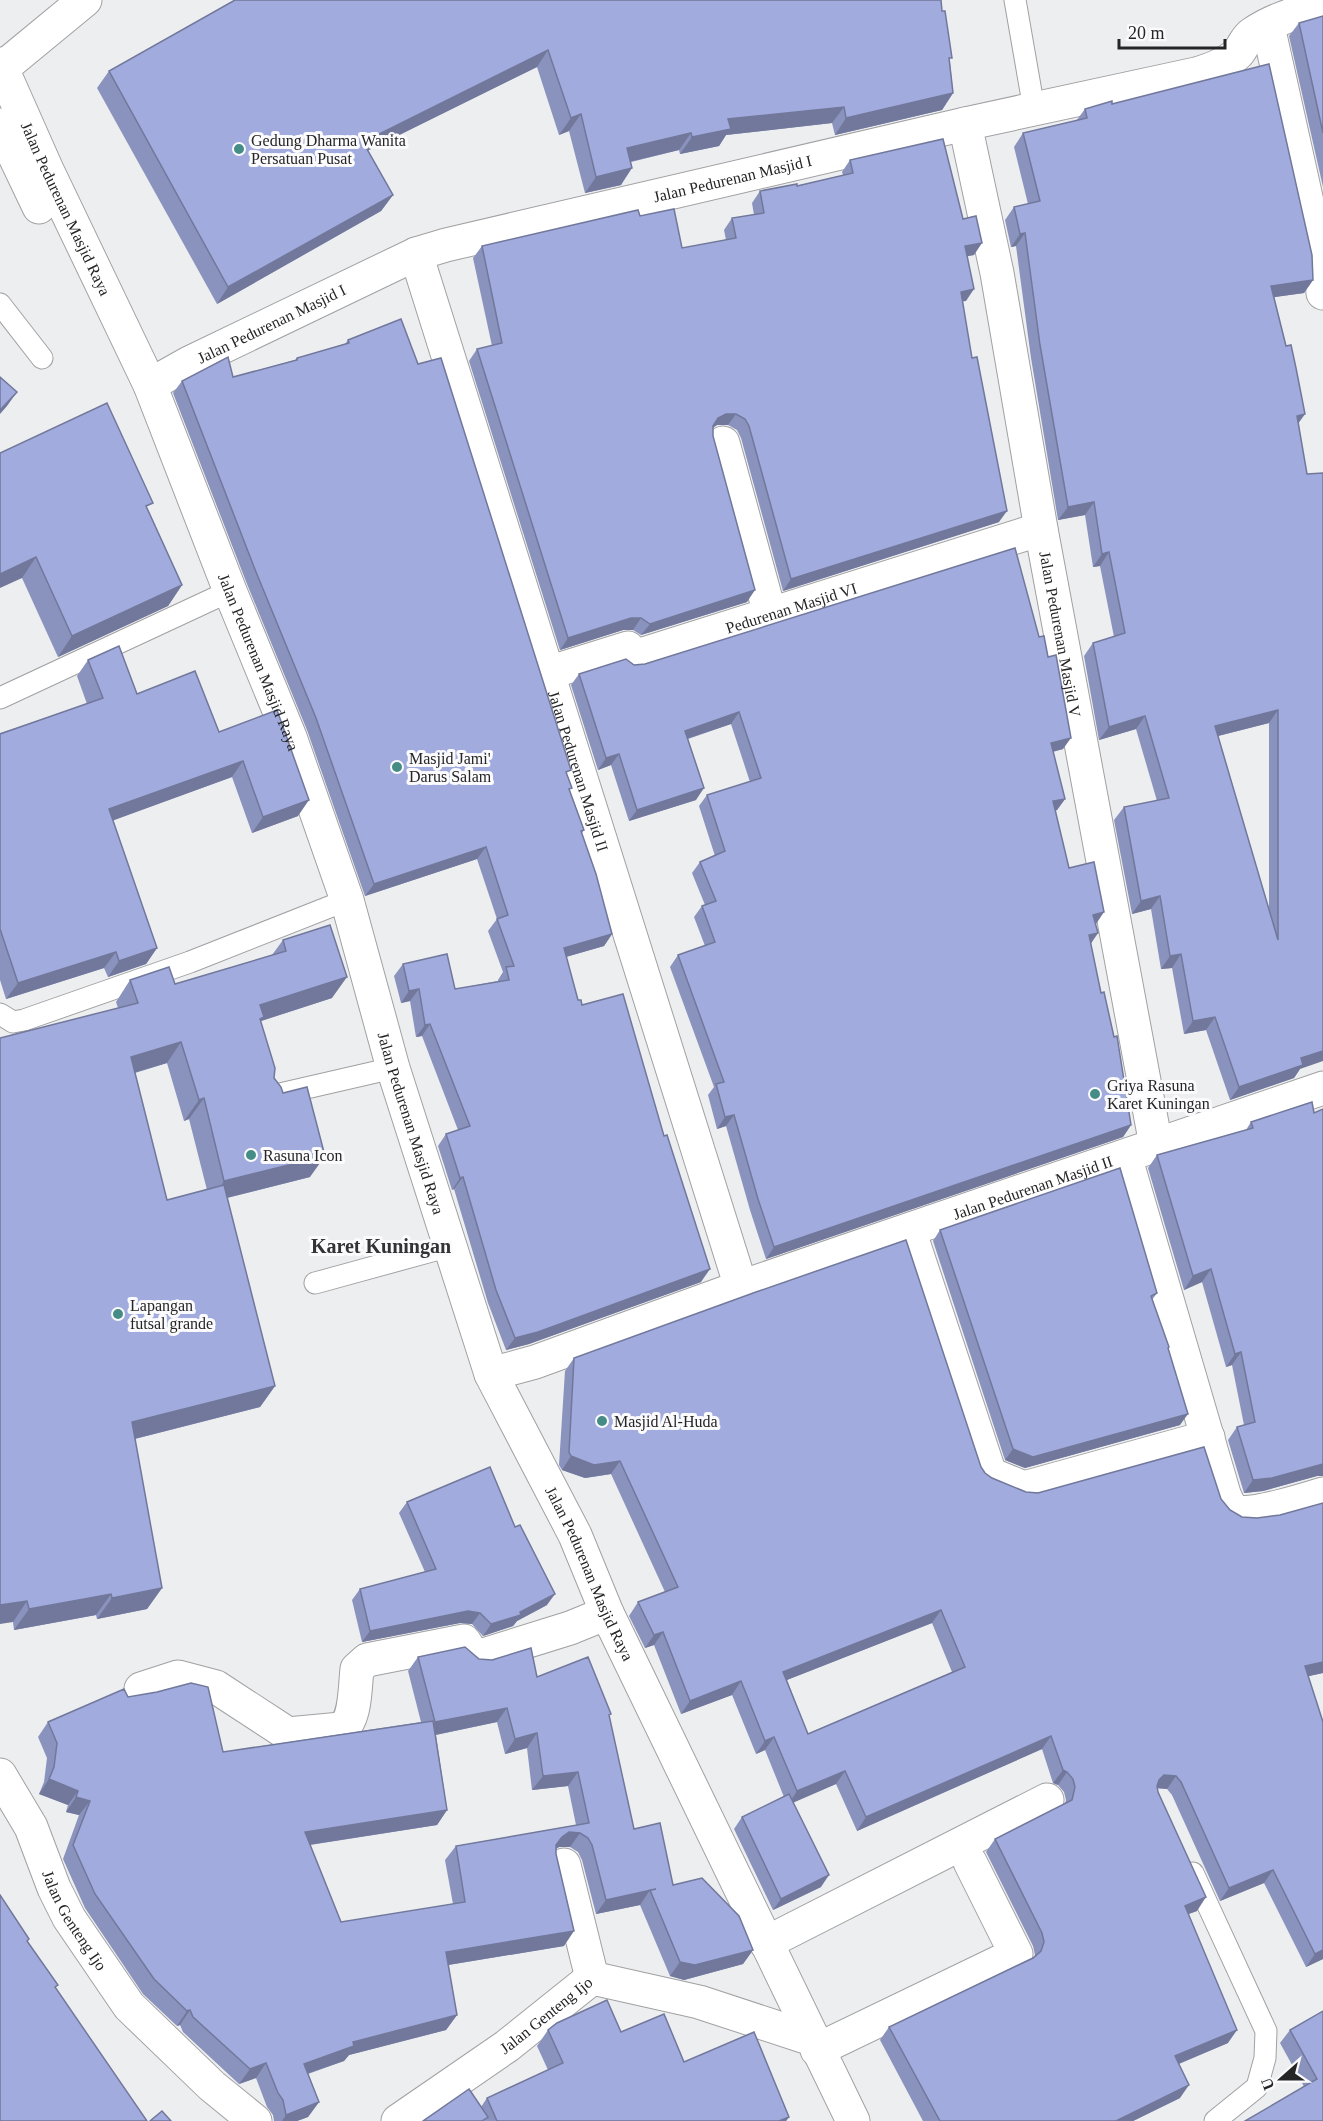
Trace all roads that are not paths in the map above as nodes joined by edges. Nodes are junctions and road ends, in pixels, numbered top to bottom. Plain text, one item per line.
1 (85, 0) edge
2 (1015, 0) edge
3 (1323, 8) edge
4 (1268, 26) junction
5 (1, 67) edge
6 (1034, 109) junction
7 (965, 124) junction
8 (0, 125) edge
9 (416, 254) junction
10 (1323, 284) edge
11 (0, 304) edge
12 (42, 358) dead end
13 (150, 385) junction
14 (723, 443) dead end
15 (1041, 529) junction
16 (230, 591) junction
17 (770, 614) junction
18 (548, 673) junction
19 (0, 698) edge
20 (347, 900) junction
21 (0, 1014) edge
22 (393, 1068) junction
23 (1323, 1088) edge
24 (271, 1096) edge
25 (1156, 1145) junction
26 (1125, 1156) junction
27 (909, 1230) junction
28 (450, 1246) junction
29 (315, 1283) dead end
30 (741, 1287) junction
31 (491, 1374) junction
32 (1208, 1437) junction
33 (1323, 1494) edge
34 (607, 1613) junction
35 (141, 1689) dead end
36 (0, 1775) edge
37 (1047, 1800) dead end
38 (1184, 1852) edge
39 (970, 1862) dead end
40 (564, 1865) dead end
41 (766, 1943) junction
42 (592, 1978) junction
43 (814, 2044) junction
44 (255, 2121) edge
45 (398, 2121) edge
46 (853, 2121) edge
47 (1215, 2121) edge

1 - 5 street
2 - 6 lane
3 - 4 street, Jalan Pedurenan Masjid I
4 - 6 street, Jalan Pedurenan Masjid I
4 - 10 street
5 - 13 street, Jalan Pedurenan Masjid Raya
6 - 7 street, Jalan Pedurenan Masjid I
7 - 9 street, Jalan Pedurenan Masjid I
7 - 15 street, Jalan Pedurenan Masjid V
8 - 13 street, Jalan Pedurenan Masjid Raya
9 - 13 street, Jalan Pedurenan Masjid I
9 - 18 street, Jalan Pedurenan Masjid II
11 - 12 lane
13 - 16 street, Jalan Pedurenan Masjid Raya
14 - 17 street
15 - 17 street, Pedurenan Masjid VI
15 - 25 street, Jalan Pedurenan Masjid V
16 - 19 lane
16 - 20 street, Jalan Pedurenan Masjid Raya
17 - 18 street, Pedurenan Masjid VI
18 - 30 street, Jalan Pedurenan Masjid II
20 - 21 lane
20 - 22 street, Jalan Pedurenan Masjid Raya
22 - 24 lane
22 - 28 street, Jalan Pedurenan Masjid Raya
23 - 25 street, Jalan Pedurenan Masjid II
25 - 26 street, Jalan Pedurenan Masjid II
26 - 27 street, Jalan Pedurenan Masjid II
26 - 32 street
27 - 30 street, Jalan Pedurenan Masjid II
27 - 32 street
28 - 29 lane
28 - 31 street, Jalan Pedurenan Masjid Raya
30 - 31 street, Jalan Pedurenan Masjid II
31 - 34 street, Jalan Pedurenan Masjid Raya
32 - 33 street
34 - 35 street
34 - 41 street, Jalan Pedurenan Masjid Raya
36 - 44 street, Jalan Genteng Ijo
37 - 41 street
38 - 47 lane
39 - 43 street
40 - 42 street
41 - 43 street, Jalan Pedurenan Masjid Raya
42 - 43 street, Jalan Genteng Ijo
42 - 45 street, Jalan Genteng Ijo
43 - 46 street, Jalan Pedurenan Masjid Raya

